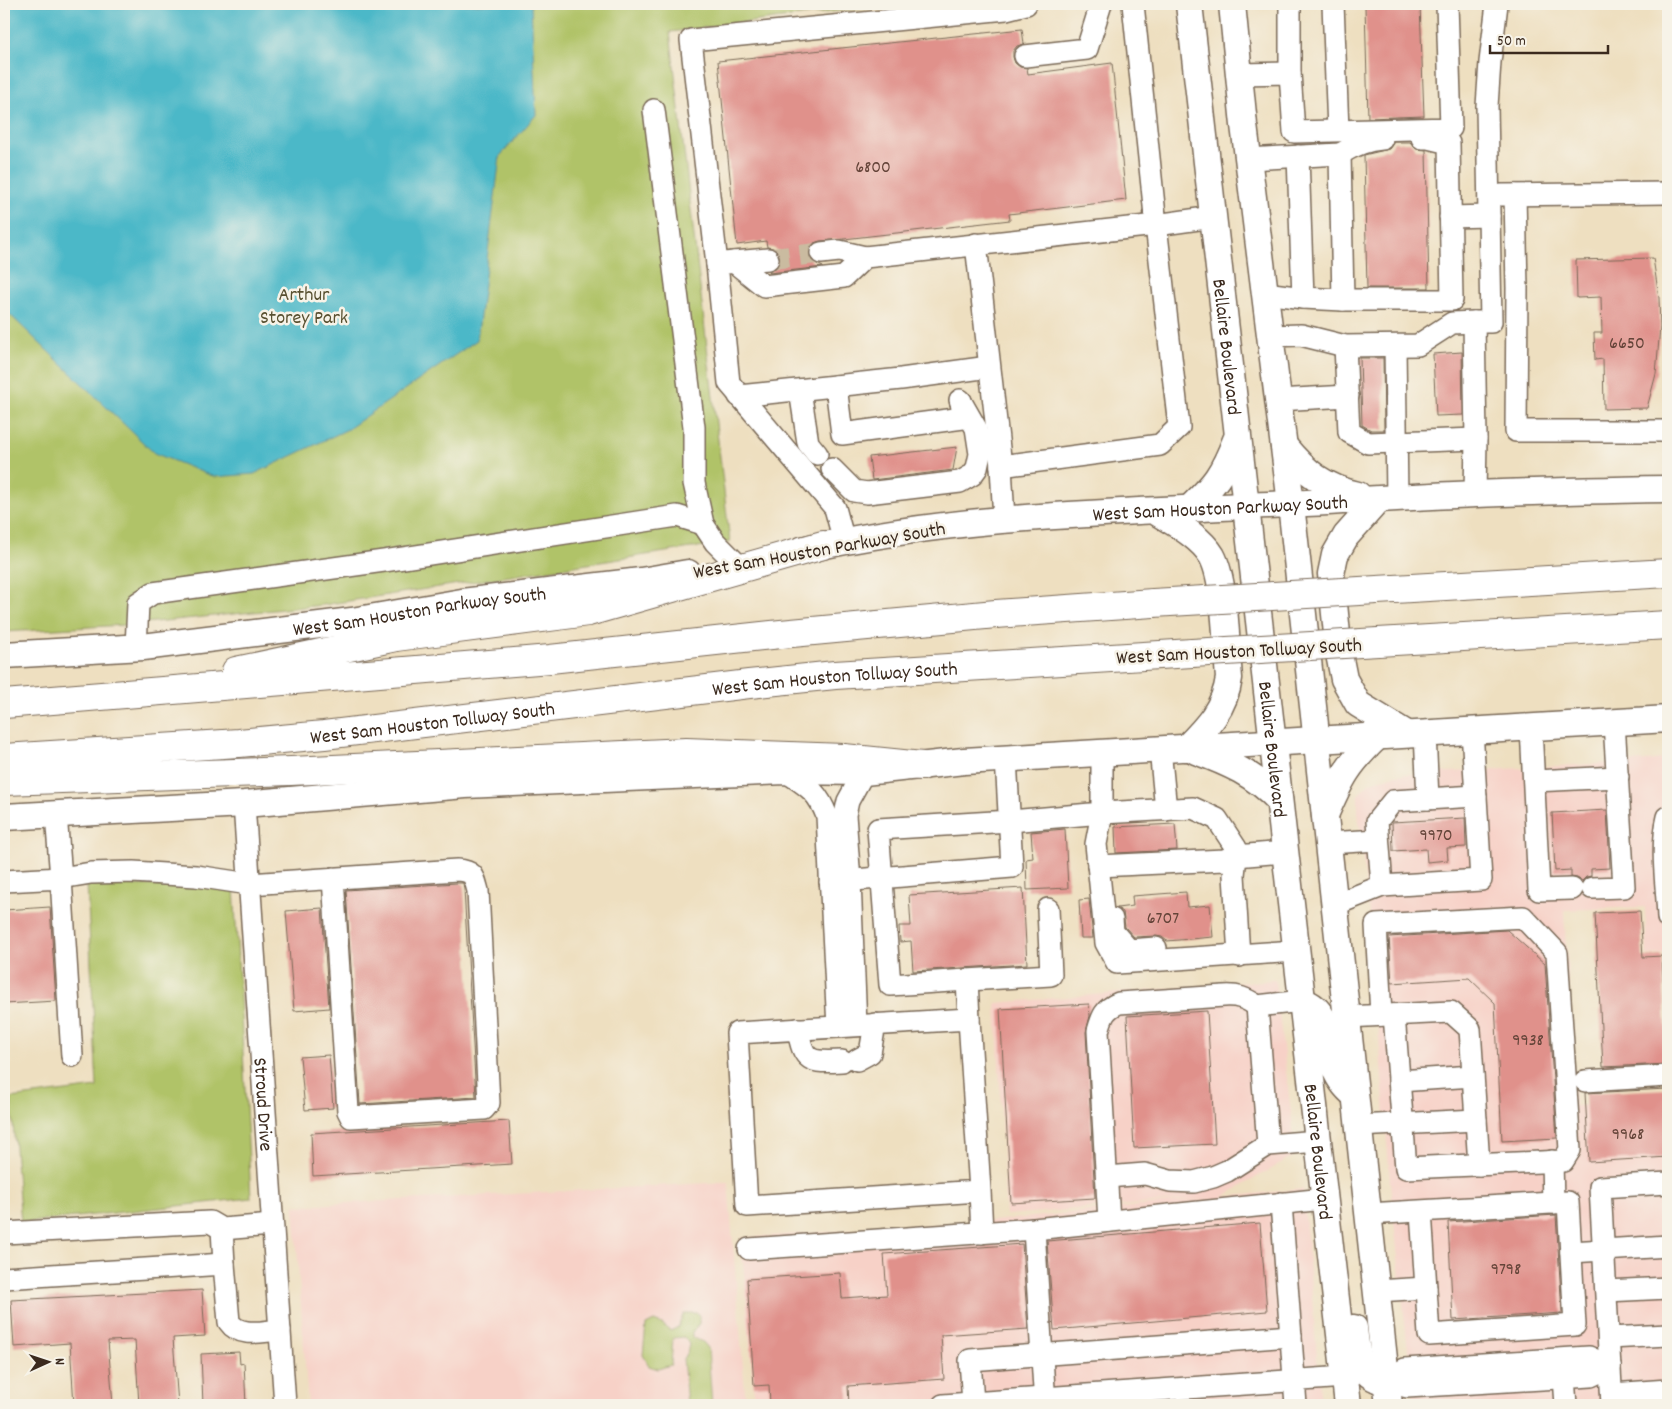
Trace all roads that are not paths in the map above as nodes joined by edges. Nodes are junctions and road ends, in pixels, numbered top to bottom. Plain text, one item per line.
1 (1026, 4) edge
2 (1101, 4) edge
3 (1132, 4) edge
4 (1189, 4) edge
5 (1232, 4) edge
6 (1290, 4) edge
7 (1333, 4) edge
8 (1447, 4) edge
9 (1497, 4) edge
10 (1026, 56) dead end
11 (1290, 73) junction
12 (1239, 74) junction
13 (654, 110) dead end
14 (1338, 130) junction
15 (1340, 154) junction
16 (1298, 156) junction
17 (1248, 159) junction
18 (1668, 193) edge
19 (1514, 195) junction
20 (1489, 206) junction
21 (1450, 217) junction
22 (1213, 218) junction
23 (1156, 225) junction
24 (976, 244) junction
25 (821, 253) tunnel mouth
26 (865, 257) junction
27 (768, 259) tunnel mouth
28 (726, 263) junction
29 (1265, 293) junction
30 (1303, 298) junction
31 (1343, 300) junction
32 (1474, 322) junction
33 (1270, 336) junction
34 (1345, 346) junction
35 (1395, 346) junction
36 (989, 368) junction
37 (957, 372) junction
38 (836, 386) junction
39 (800, 390) junction
40 (740, 396) junction
41 (1348, 396) junction
42 (960, 400) junction
43 (1278, 400) junction
44 (1668, 431) edge
45 (1238, 437) junction
46 (1476, 440) junction
47 (1396, 442) junction
48 (1284, 446) junction
49 (817, 454) dead end
50 (1002, 466) junction
51 (832, 469) dead end
52 (694, 483) junction
53 (1668, 489) edge
54 (1475, 494) junction
55 (1387, 499) junction
56 (1291, 504) junction
57 (1245, 506) junction
58 (1188, 509) junction
59 (1156, 510) junction
60 (677, 516) junction
61 (1004, 520) junction
62 (703, 524) junction
63 (833, 543) junction
64 (738, 564) junction
65 (1668, 573) edge
66 (1668, 625) edge
67 (136, 648) junction
68 (4, 655) edge
69 (123, 695) junction
70 (4, 704) edge
71 (1668, 719) edge
72 (1614, 722) junction
73 (1531, 727) junction
74 (1472, 730) junction
75 (1416, 734) junction
76 (1378, 736) junction
77 (1316, 740) junction
78 (1272, 743) junction
79 (1186, 748) junction
80 (1160, 749) junction
81 (1102, 753) junction
82 (4, 758) edge
83 (1006, 758) junction
84 (922, 766) junction
85 (785, 771) junction
86 (864, 772) junction
87 (1618, 777) junction
88 (4, 781) edge
89 (1534, 781) junction
90 (1476, 796) junction
91 (1428, 799) junction
92 (1279, 800) junction
93 (244, 804) junction
94 (1166, 810) junction
95 (1102, 813) junction
96 (56, 814) junction
97 (1325, 815) junction
98 (4, 817) edge
99 (1668, 817) edge
100 (1010, 821) junction
101 (1378, 840) junction
102 (1328, 843) junction
103 (1285, 852) junction
104 (1236, 856) junction
105 (1098, 866) junction
106 (61, 878) junction
107 (333, 878) junction
108 (882, 878) junction
109 (4, 881) edge
110 (840, 881) junction
111 (249, 884) junction
112 (1382, 886) junction
113 (1334, 905) junction
114 (1048, 909) dead end
115 (1668, 916) edge
116 (1296, 951) junction
117 (1239, 956) junction
118 (967, 980) junction
119 (1302, 1001) junction
120 (1257, 1006) junction
121 (1388, 1015) junction
122 (1346, 1017) junction
123 (969, 1019) junction
124 (857, 1025) junction
125 (798, 1029) junction
126 (72, 1056) dead end
127 (1473, 1076) junction
128 (1668, 1076) edge
129 (1399, 1081) junction
130 (1585, 1081) dead end
131 (1355, 1096) junction
132 (1476, 1120) junction
133 (1402, 1124) junction
134 (1358, 1126) junction
135 (1318, 1141) junction
136 (1268, 1145) junction
137 (1552, 1161) junction
138 (1479, 1165) junction
139 (1107, 1177) junction
140 (1213, 1177) junction
141 (1668, 1183) edge
142 (980, 1191) junction
143 (1324, 1199) junction
144 (1281, 1203) junction
145 (1553, 1203) junction
146 (1217, 1210) junction
147 (1421, 1211) junction
148 (1368, 1214) junction
149 (1109, 1221) junction
150 (272, 1225) junction
151 (222, 1229) junction
152 (1034, 1229) junction
153 (4, 1233) edge
154 (982, 1233) junction
155 (1668, 1246) edge
156 (750, 1249) dead end
157 (1604, 1250) junction
158 (1571, 1252) junction
159 (224, 1264) junction
160 (1332, 1266) junction
161 (4, 1278) edge
162 (1426, 1288) junction
163 (1668, 1288) edge
164 (1377, 1291) junction
165 (1606, 1291) junction
166 (280, 1330) junction
167 (1668, 1335) edge
168 (1291, 1336) junction
169 (1609, 1338) junction
170 (1042, 1354) junction
171 (1610, 1367) junction
172 (1345, 1377) junction
173 (1564, 1378) junction
174 (1294, 1380) junction
175 (1668, 1390) edge
176 (1388, 1393) edge
177 (1159, 1398) edge
178 (1612, 1400) edge
179 (1045, 1402) edge
180 (973, 1403) junction
181 (285, 1405) edge
182 (943, 1405) edge
183 (1296, 1405) edge
184 (1348, 1405) edge
185 (1366, 1405) edge
186 (1566, 1405) edge

1 - 28 street
2 - 10 street
3 - 23 street
4 - 22 main road, Bellaire Boulevard
5 - 12 main road, Bellaire Boulevard
6 - 11 street
7 - 14 street
8 - 14 street
9 - 20 street
11 - 12 street
11 - 14 street
12 - 17 main road, Bellaire Boulevard
13 - 52 street
15 - 16 street
15 - 21 street
15 - 31 street
16 - 17 street
16 - 30 street
17 - 29 main road, Bellaire Boulevard
18 - 19 street
19 - 20 street
19 - 44 street
20 - 21 street
20 - 32 street
21 - 31 street
22 - 23 street
22 - 45 main road, Bellaire Boulevard
23 - 24 street
23 - 50 street
24 - 26 street
24 - 36 street
25 - 26 street
26 - 28 street
27 - 28 street
28 - 40 street
29 - 30 street
29 - 33 main road, Bellaire Boulevard
30 - 31 street
32 - 35 street
32 - 46 street
33 - 34 street
33 - 43 main road, Bellaire Boulevard
34 - 35 street
34 - 41 street
35 - 47 street
36 - 37 street
36 - 50 street
37 - 38 street
37 - 42 street
38 - 39 street
38 - 42 street
39 - 40 street
39 - 49 street
40 - 63 street
41 - 43 street
41 - 47 street
42 - 51 street
43 - 48 main road, Bellaire Boulevard
45 - 57 main road, Bellaire Boulevard
45 - 58 main road
46 - 47 street
46 - 54 street
47 - 55 street
48 - 55 main road
48 - 56 main road, Bellaire Boulevard
50 - 61 street
52 - 60 street
52 - 62 street
53 - 54 main road, West Sam Houston Parkway South
54 - 55 main road, West Sam Houston Parkway South
55 - 56 main road, West Sam Houston Parkway South
55 - 75 main road
56 - 57 main road, West Sam Houston Parkway South
56 - 77 main road, Bellaire Boulevard
57 - 58 main road, West Sam Houston Parkway South
57 - 78 main road, Bellaire Boulevard
58 - 59 main road, West Sam Houston Parkway South
59 - 61 main road, West Sam Houston Parkway South
59 - 79 main road
60 - 62 street
60 - 67 street
61 - 63 main road, West Sam Houston Parkway South
62 - 64 street
63 - 64 main road, West Sam Houston Parkway South
63 - 69 highway
64 - 67 main road, West Sam Houston Parkway South
65 - 69 highway, bridge
66 - 82 highway, West Sam Houston Tollway South, bridge
67 - 68 main road, West Sam Houston Parkway South
69 - 70 highway
71 - 72 main road
72 - 73 main road
72 - 87 street
73 - 74 main road
73 - 89 street
74 - 75 main road
74 - 90 street
75 - 76 main road
75 - 91 street
76 - 77 main road
76 - 97 main road
77 - 78 main road
77 - 97 main road, Bellaire Boulevard
78 - 79 main road
78 - 92 main road, Bellaire Boulevard
79 - 80 main road
79 - 92 main road
80 - 81 main road
80 - 94 street
81 - 83 main road
81 - 95 street
83 - 84 main road
83 - 100 street
84 - 86 main road
84 - 88 highway
85 - 86 main road
85 - 93 main road
85 - 110 street
86 - 110 street
87 - 89 street
87 - 89 street
90 - 91 street
90 - 112 street
91 - 101 street
92 - 103 main road, Bellaire Boulevard
93 - 96 main road
93 - 111 street, Stroud Drive
94 - 95 street
94 - 104 street
95 - 100 street
95 - 105 street
96 - 98 main road
96 - 106 street
97 - 102 main road, Bellaire Boulevard
99 - 115 street
100 - 108 street
100 - 108 street
101 - 102 street
101 - 112 street
102 - 113 main road, Bellaire Boulevard
103 - 104 street
103 - 116 main road, Bellaire Boulevard
104 - 105 street
104 - 117 street
105 - 117 street
106 - 109 street
106 - 111 street
106 - 126 street
107 - 107 street
107 - 111 street
108 - 110 street
108 - 118 street
110 - 124 street
111 - 150 street, Stroud Drive
112 - 113 street
113 - 122 main road, Bellaire Boulevard
114 - 118 street
116 - 117 street
116 - 119 main road, Bellaire Boulevard
118 - 123 street
119 - 120 street
119 - 131 main road
119 - 135 main road, Bellaire Boulevard
120 - 136 street
120 - 139 street
121 - 122 street
121 - 127 street
121 - 129 street
121 - 137 street
122 - 131 main road, Bellaire Boulevard
123 - 124 street
123 - 142 street
124 - 125 street
124 - 125 street
125 - 142 street
127 - 129 street
127 - 132 street
128 - 130 street
129 - 133 street
131 - 134 main road, Bellaire Boulevard
132 - 133 street
132 - 138 street
133 - 134 street
133 - 138 street
134 - 148 main road, Bellaire Boulevard
135 - 136 street
135 - 143 main road, Bellaire Boulevard
136 - 140 street
137 - 138 street
137 - 145 street
139 - 140 street
139 - 149 street
140 - 146 street
141 - 157 street
142 - 154 street
143 - 144 street
143 - 160 main road, Bellaire Boulevard
144 - 146 street
144 - 168 street
145 - 147 street
145 - 158 street
146 - 149 street
147 - 148 street
147 - 162 street
148 - 164 main road, Bellaire Boulevard
149 - 152 street
150 - 151 street
150 - 166 street, Stroud Drive
151 - 153 street
151 - 159 street
152 - 154 street
152 - 170 street
154 - 156 street
155 - 157 street
157 - 158 street
157 - 165 street
158 - 162 street
159 - 161 street
159 - 166 street
160 - 172 main road, Bellaire Boulevard
160 - 176 main road
162 - 164 street
163 - 165 street
164 - 176 main road, Bellaire Boulevard
165 - 169 street
166 - 181 street, Stroud Drive
167 - 169 street
168 - 170 street
168 - 174 street
169 - 171 street
170 - 179 street
170 - 180 street
171 - 173 street
171 - 176 street
171 - 178 street
172 - 174 street
172 - 184 main road, Bellaire Boulevard
172 - 185 main road
173 - 176 street
173 - 186 street
174 - 177 street
174 - 183 street
175 - 178 street
177 - 179 street
179 - 180 street
180 - 182 street

